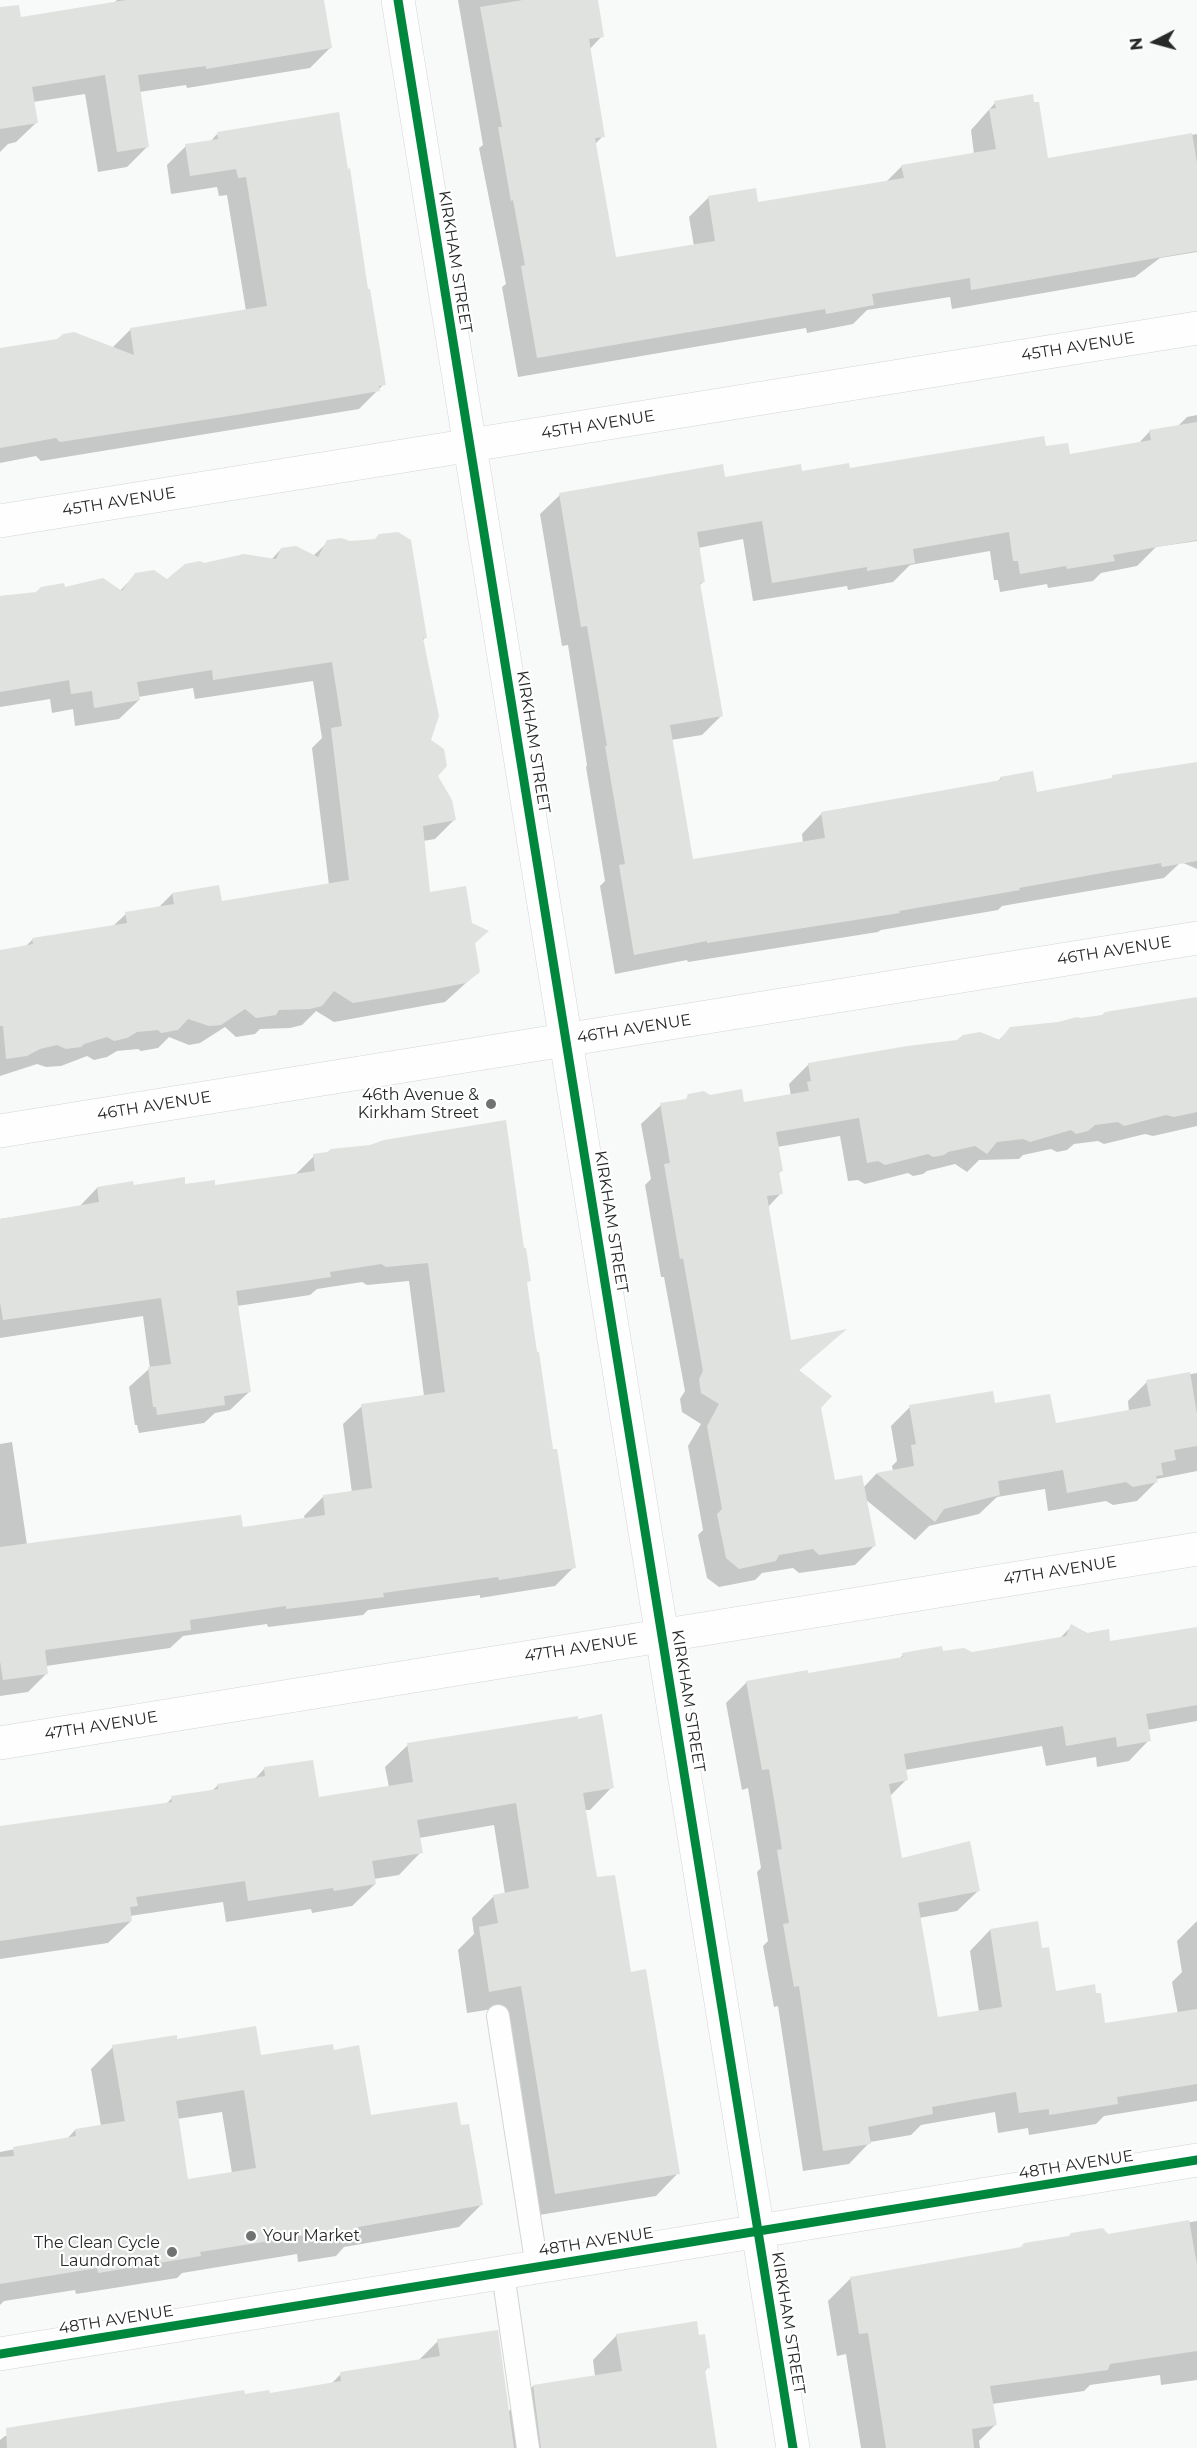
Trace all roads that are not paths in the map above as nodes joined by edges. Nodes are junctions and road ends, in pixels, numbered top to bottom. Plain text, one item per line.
1 (398, 0) edge
2 (1197, 328) edge
3 (470, 446) junction
4 (0, 521) edge
5 (1197, 938) edge
6 (566, 1040) junction
7 (0, 1131) edge
8 (1197, 1549) edge
9 (662, 1635) junction
10 (0, 1743) edge
11 (498, 2016) dead end
12 (1197, 2160) edge
13 (759, 2231) junction
14 (537, 2267) junction
15 (502, 2273) junction
16 (0, 2354) edge
17 (528, 2448) edge
18 (793, 2448) edge

1 - 3 street, KIRKHAM STREET
2 - 3 street, 45TH AVENUE
3 - 4 street, 45TH AVENUE
3 - 6 street, KIRKHAM STREET
5 - 6 street, 46TH AVENUE
6 - 7 street, 46TH AVENUE
6 - 9 street, KIRKHAM STREET
8 - 9 street, 47TH AVENUE
9 - 10 street, 47TH AVENUE
9 - 13 street, KIRKHAM STREET
11 - 14 lane
12 - 13 street, 48TH AVENUE
13 - 14 street, 48TH AVENUE
13 - 18 street, KIRKHAM STREET
14 - 15 street, 48TH AVENUE
15 - 16 street, 48TH AVENUE
15 - 17 lane

